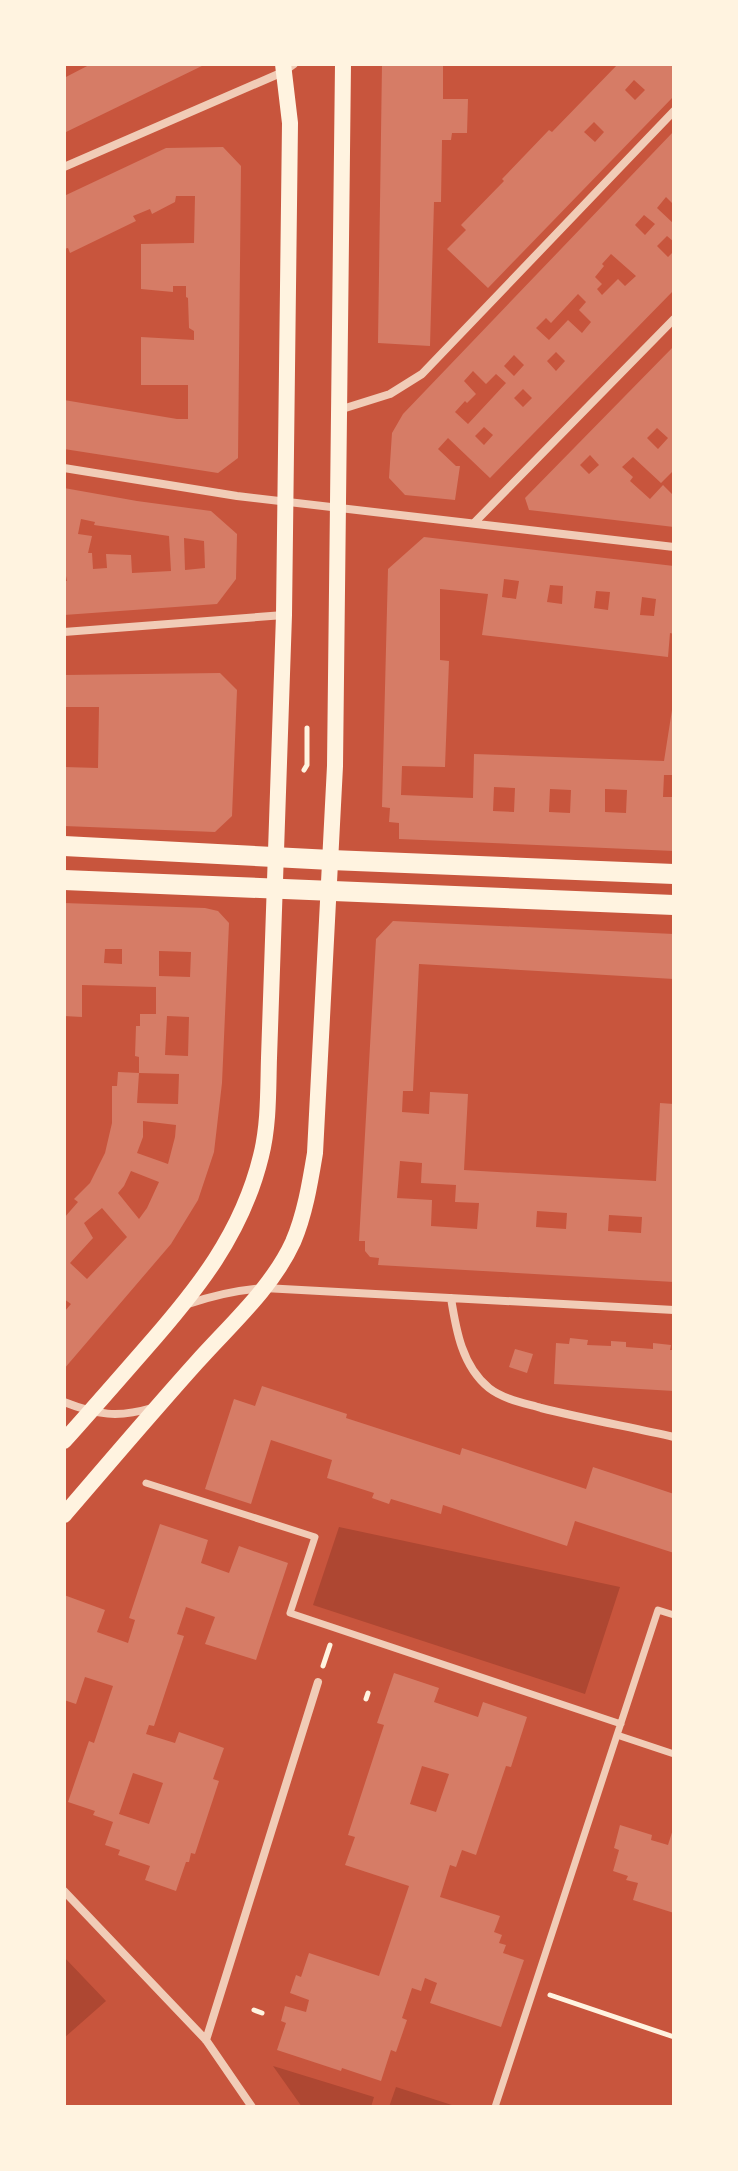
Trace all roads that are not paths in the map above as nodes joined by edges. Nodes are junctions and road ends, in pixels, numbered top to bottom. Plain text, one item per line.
1 (343, 64) edge
2 (287, 67) edge
3 (674, 111) edge
4 (64, 167) edge
5 (674, 319) edge
6 (338, 410) junction
7 (64, 468) edge
8 (286, 501) junction
9 (339, 507) junction
10 (475, 522) junction
11 (674, 547) edge
12 (284, 615) junction
13 (64, 632) edge
14 (64, 846) edge
15 (276, 857) junction
16 (331, 860) junction
17 (674, 874) edge
18 (64, 880) edge
19 (275, 888) junction
20 (328, 892) junction
21 (674, 905) edge
22 (264, 1288) junction
23 (451, 1298) junction
24 (183, 1305) junction
25 (674, 1310) edge
26 (64, 1402) edge
27 (157, 1407) junction
28 (90, 1412) junction
29 (674, 1437) edge
30 (64, 1441) edge
31 (146, 1483) dead end
32 (64, 1515) edge
33 (674, 1615) edge
34 (318, 1682) road end
35 (621, 1724) junction
36 (617, 1735) junction
37 (674, 1754) edge
38 (64, 1891) edge
39 (206, 2040) junction
40 (252, 2107) edge
41 (495, 2107) edge

1 - 6 main road
2 - 4 street
2 - 8 main road
3 - 6 street
5 - 10 street
6 - 9 main road
7 - 8 street
8 - 9 street
8 - 12 main road
9 - 10 street
9 - 16 main road
10 - 11 street
12 - 13 street
12 - 15 main road
14 - 15 main road
15 - 16 main road
15 - 19 main road
16 - 17 main road
16 - 20 main road
18 - 19 main road
19 - 20 main road
19 - 24 main road
20 - 21 main road
20 - 22 main road
22 - 23 street
22 - 24 street
22 - 27 main road
23 - 25 street
23 - 29 street
24 - 28 main road
26 - 28 street
27 - 28 street
27 - 32 main road
28 - 30 main road
31 - 35 street
33 - 35 street
34 - 39 street
35 - 36 street
36 - 37 street
36 - 41 street
38 - 39 street
39 - 40 street

